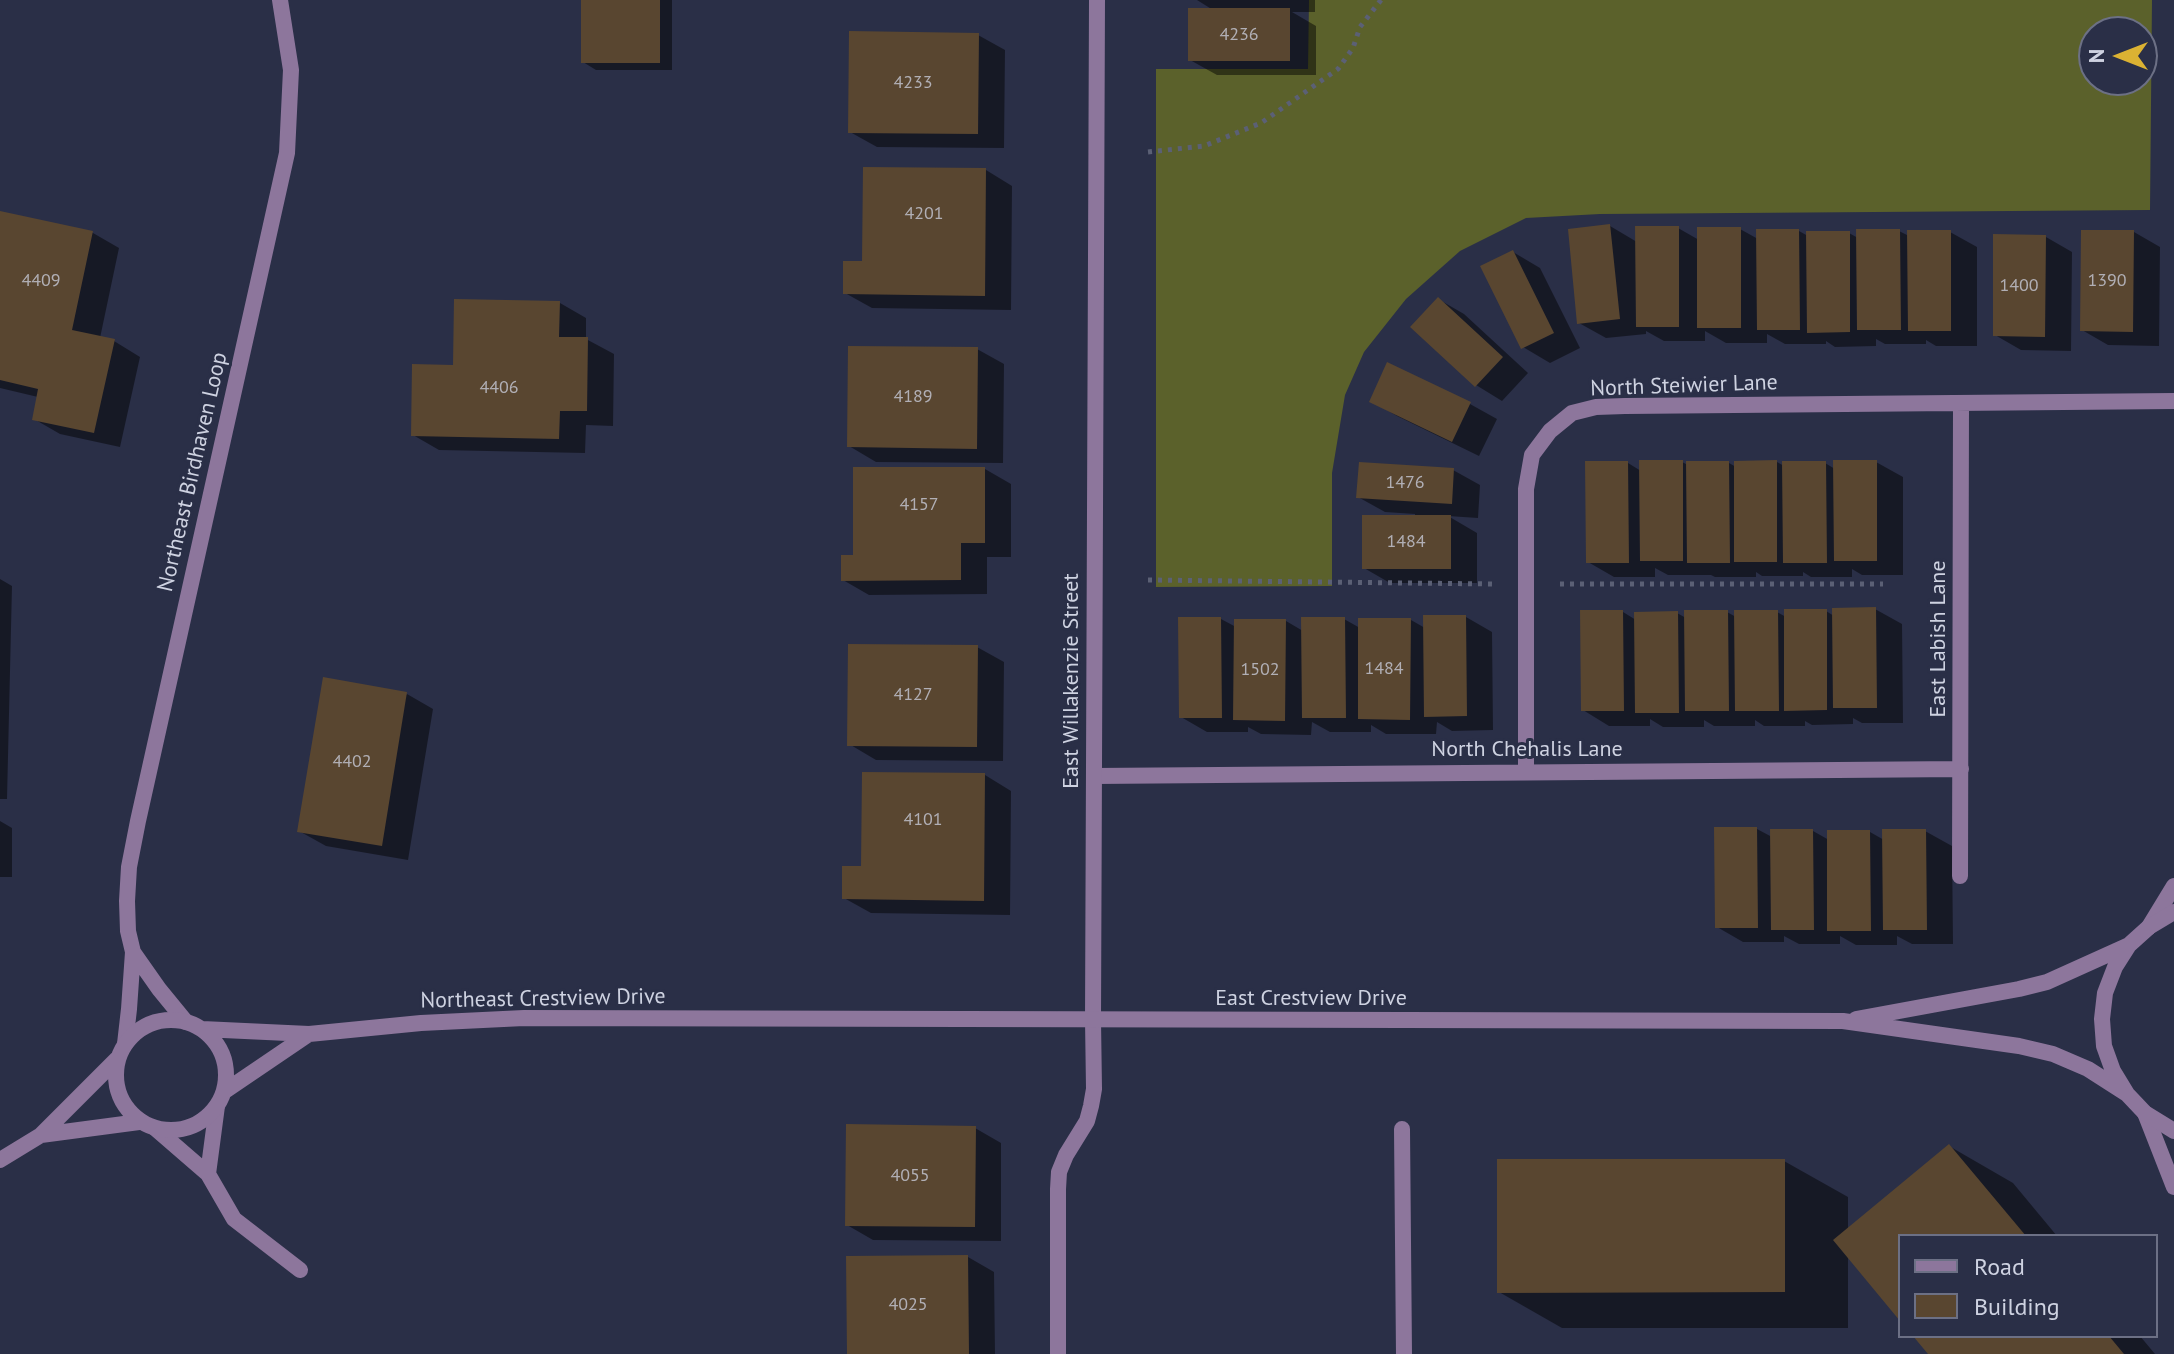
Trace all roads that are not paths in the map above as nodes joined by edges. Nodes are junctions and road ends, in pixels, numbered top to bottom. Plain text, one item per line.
1 (280, 0) edge
2 (1097, 0) edge
3 (2174, 401) edge
4 (1961, 403) junction
5 (1961, 769) junction
6 (1526, 772) junction
7 (1094, 776) junction
8 (1960, 876) dead end
9 (2174, 886) edge
10 (2174, 912) edge
11 (2149, 927) junction
12 (2129, 945) junction
13 (133, 952) junction
14 (778, 1019) joint
15 (1093, 1020) junction
16 (1843, 1021) junction
17 (194, 1025) junction
18 (309, 1034) junction
19 (121, 1052) junction
20 (225, 1091) junction
21 (2127, 1094) junction
22 (217, 1106) junction
23 (2145, 1113) junction
24 (139, 1122) junction
25 (156, 1129) junction
26 (1402, 1129) dead end
27 (2174, 1131) edge
28 (41, 1135) junction
29 (0, 1160) edge
30 (208, 1174) junction
31 (2174, 1187) edge
32 (300, 1270) dead end
33 (1058, 1354) edge
34 (1404, 1354) edge

1 - 13 street, Northeast Birdhaven Loop
2 - 7 street, East Willakenzie Street
3 - 4 street, North Steiwier Lane
4 - 5 street, East Labish Lane
4 - 6 street, North Steiwier Lane
5 - 6 street, North Chehalis Lane
5 - 8 street, East Labish Lane
6 - 7 street, North Chehalis Lane
7 - 15 street, East Willakenzie Street
9 - 11 street
10 - 11 street
11 - 12 street
12 - 16 street, East Crestview Drive
12 - 21 street
13 - 17 street, Northeast Birdhaven Loop
13 - 19 street, Northeast Birdhaven Loop
14 - 15 street, East Crestview Drive
14 - 18 street, Northeast Crestview Drive
15 - 16 street, East Crestview Drive
15 - 33 street, East Willakenzie Street
16 - 21 street, East Crestview Drive
17 - 18 street, Northeast Crestview Drive
17 - 19 street
17 - 20 street
18 - 20 street, Northeast Crestview Drive
19 - 24 street
19 - 28 street
20 - 22 street
21 - 23 street
22 - 25 street
22 - 30 street
23 - 27 street
23 - 31 street
24 - 25 street
24 - 28 street
25 - 30 street
26 - 34 street
28 - 29 street
30 - 32 street

